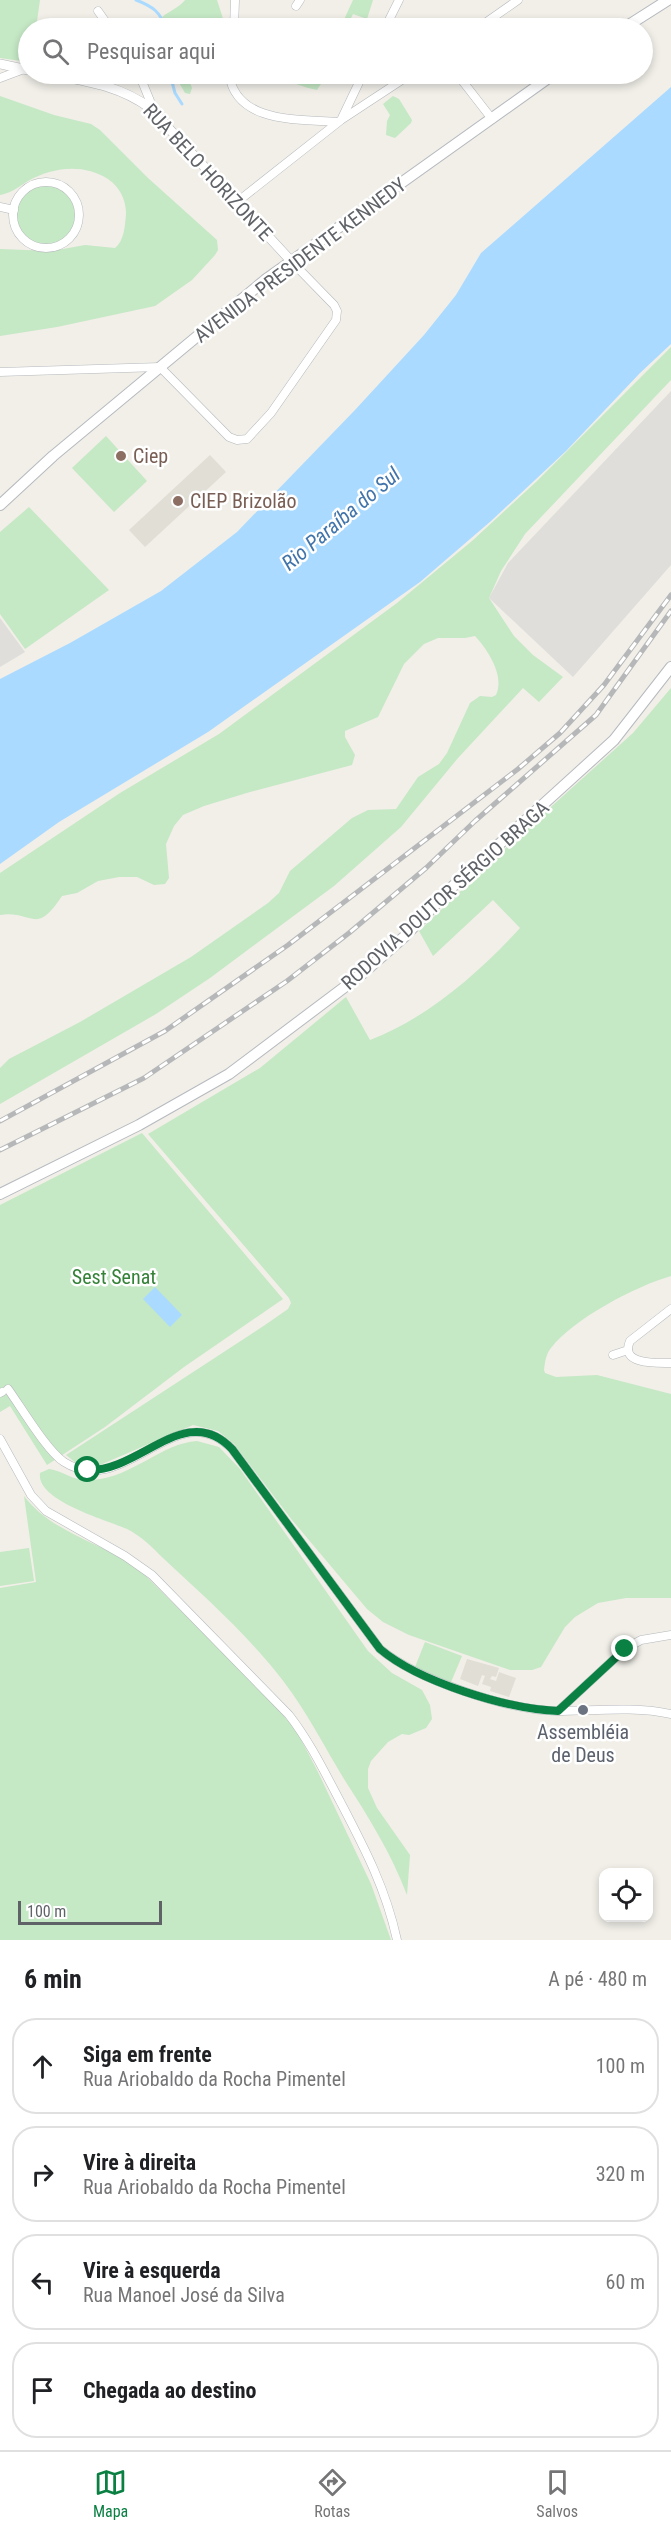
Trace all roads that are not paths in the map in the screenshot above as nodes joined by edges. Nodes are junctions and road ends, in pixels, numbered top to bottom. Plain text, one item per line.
1 (235, 0) edge
2 (399, 0) edge
3 (518, 0) edge
4 (667, 0) edge
5 (98, 11) dead end
6 (103, 18) edge
7 (234, 18) edge
8 (391, 18) edge
9 (492, 18) edge
10 (639, 18) edge
11 (0, 64) edge
12 (18, 67) edge
13 (18, 72) edge
14 (0, 78) edge
15 (96, 84) edge
16 (142, 84) edge
17 (232, 84) edge
18 (358, 84) edge
19 (396, 84) edge
20 (464, 84) edge
21 (540, 84) edge
22 (156, 114) junction
23 (339, 121) junction
24 (489, 121) junction
25 (237, 202) junction
26 (0, 207) edge
27 (14, 210) junction
28 (292, 261) junction
29 (160, 367) junction
30 (0, 372) edge
31 (0, 505) edge
32 (671, 667) edge
33 (0, 1194) edge
34 (671, 1309) edge
35 (628, 1350) junction
36 (613, 1355) dead end
37 (671, 1363) edge
38 (3, 1391) edge
39 (0, 1439) edge
40 (671, 1635) edge
41 (558, 1711) junction
42 (671, 1714) edge
43 (397, 1940) edge

1 - 7 street
2 - 8 street
3 - 9 street
4 - 10 main road
5 - 6 street
11 - 12 street
13 - 14 street
15 - 22 street, RUA BELO HORIZONTE
16 - 22 street
17 - 23 street
18 - 23 street
19 - 23 street
20 - 24 street
21 - 24 main road, AVENIDA PRESIDENTE KENNEDY
22 - 25 street, RUA BELO HORIZONTE
23 - 25 street
24 - 28 main road, AVENIDA PRESIDENTE KENNEDY
25 - 28 street, RUA BELO HORIZONTE
26 - 27 street
27 - 27 street
28 - 29 main road, AVENIDA PRESIDENTE KENNEDY
28 - 29 street
29 - 30 street
29 - 31 main road, AVENIDA PRESIDENTE KENNEDY
32 - 33 main road, RODOVIA DOUTOR SÉRGIO BRAGA
34 - 35 street
35 - 36 street
35 - 37 street
38 - 41 street
39 - 43 street
40 - 41 street
41 - 42 street

